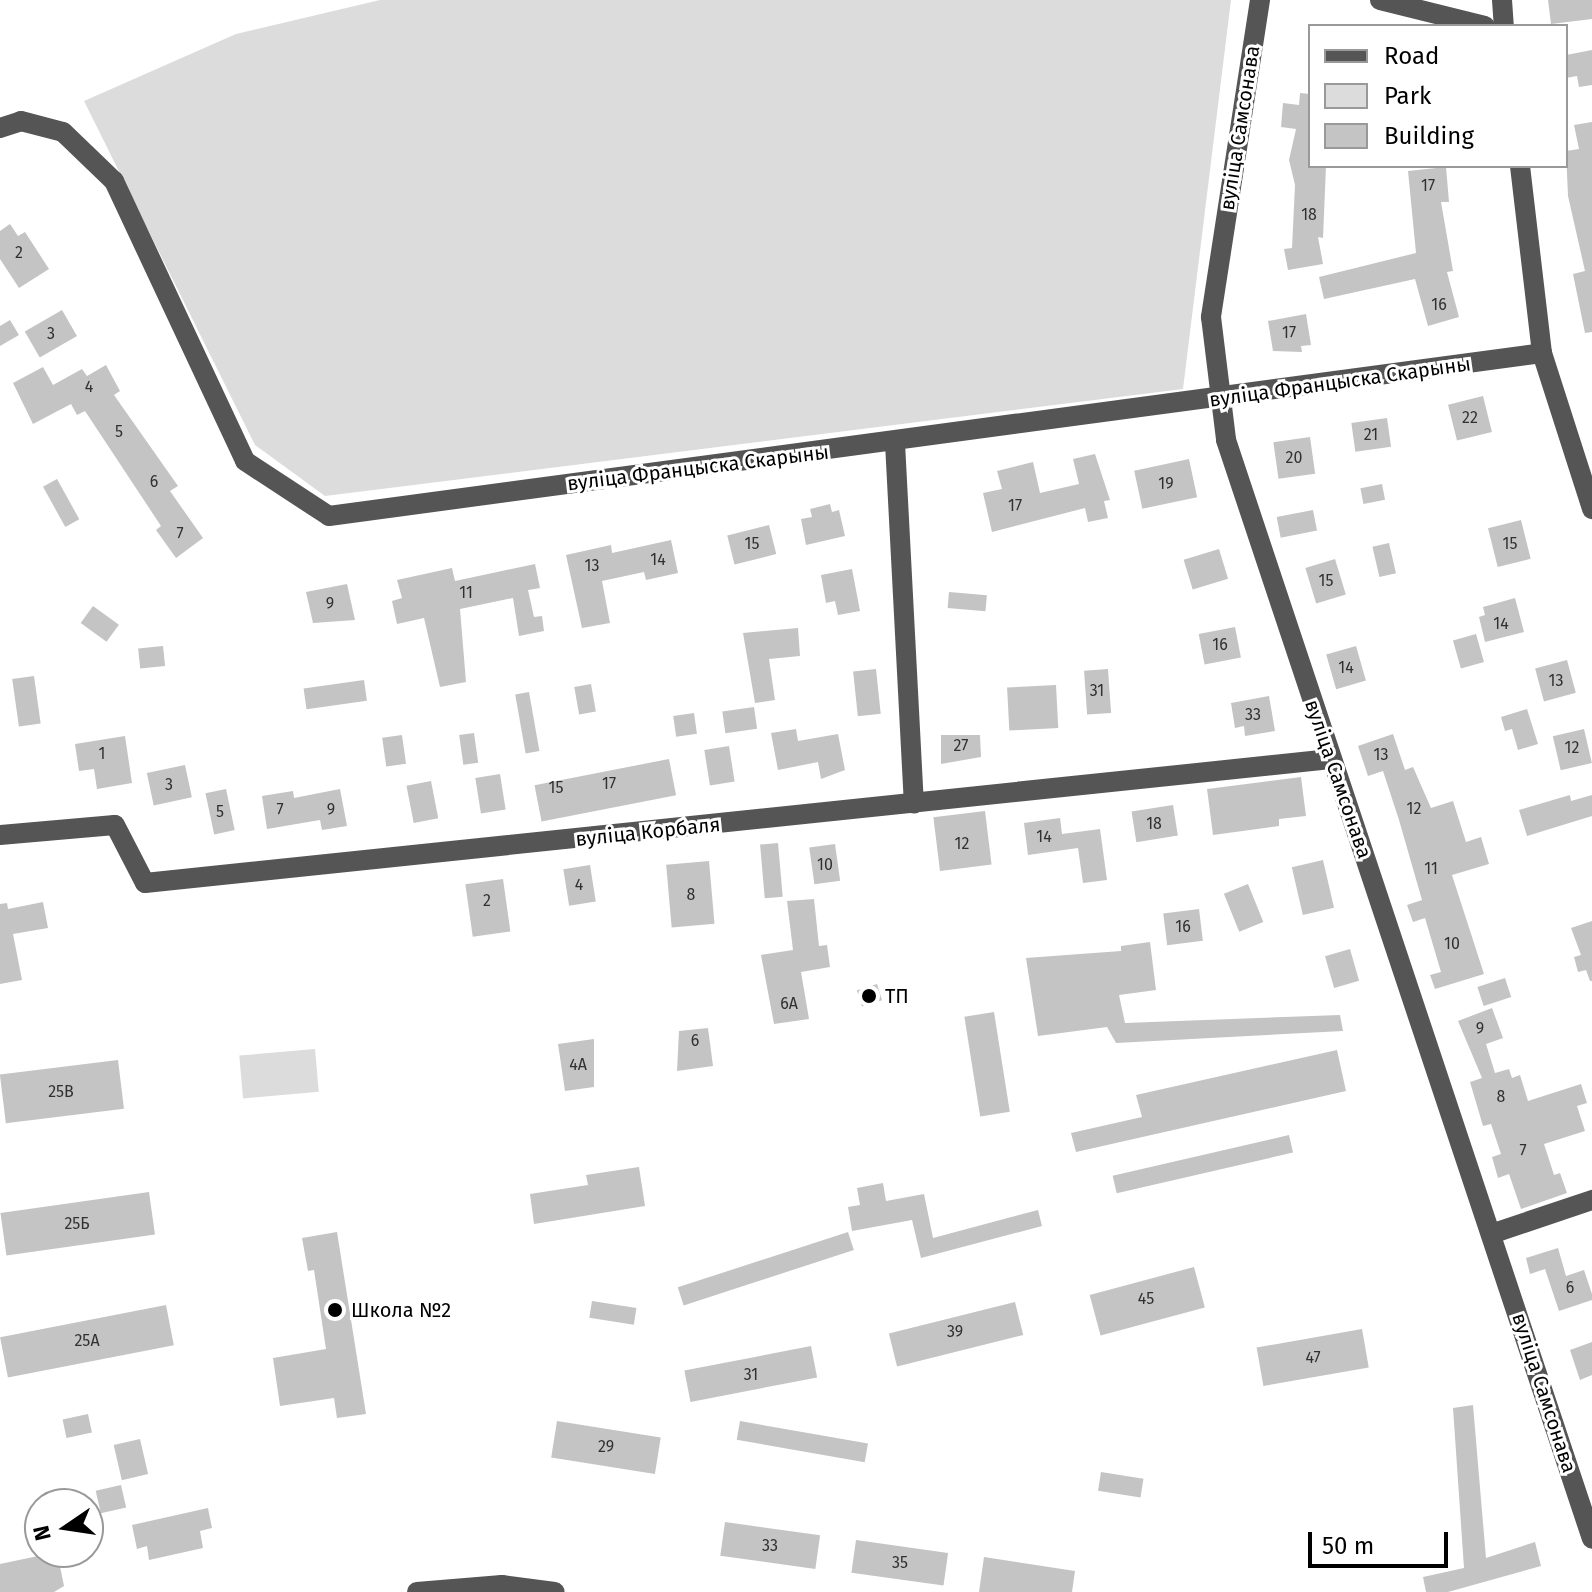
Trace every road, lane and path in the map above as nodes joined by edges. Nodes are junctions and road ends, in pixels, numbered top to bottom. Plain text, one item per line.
1 (1260, 0) edge
2 (1380, 0) edge
3 (1502, 0) edge
4 (1477, 24) edge
5 (1504, 24) edge
6 (0, 128) edge
7 (1520, 168) edge
8 (1542, 353) junction
9 (1219, 399) junction
10 (895, 443) junction
11 (1592, 509) edge
12 (1331, 759) junction
13 (914, 803) junction
14 (0, 835) edge
15 (1592, 1200) edge
16 (1491, 1234) junction
17 (1592, 1539) edge
18 (452, 1590) edge
19 (417, 1592) edge
20 (555, 1592) edge

1 - 9 street, вуліца Самсонава
2 - 4 street
3 - 5 street
6 - 10 street, вуліца Францыска Скарыны
7 - 8 street
8 - 9 street, вуліца Францыска Скарыны
8 - 11 street
9 - 10 street, вуліца Францыска Скарыны
9 - 12 street, вуліца Самсонава
10 - 13 street
12 - 13 street, вуліца Корбаля
12 - 16 street, вуліца Самсонава
13 - 14 street, вуліца Корбаля
15 - 16 street
16 - 17 street, вуліца Самсонава
18 - 19 street
18 - 20 street

